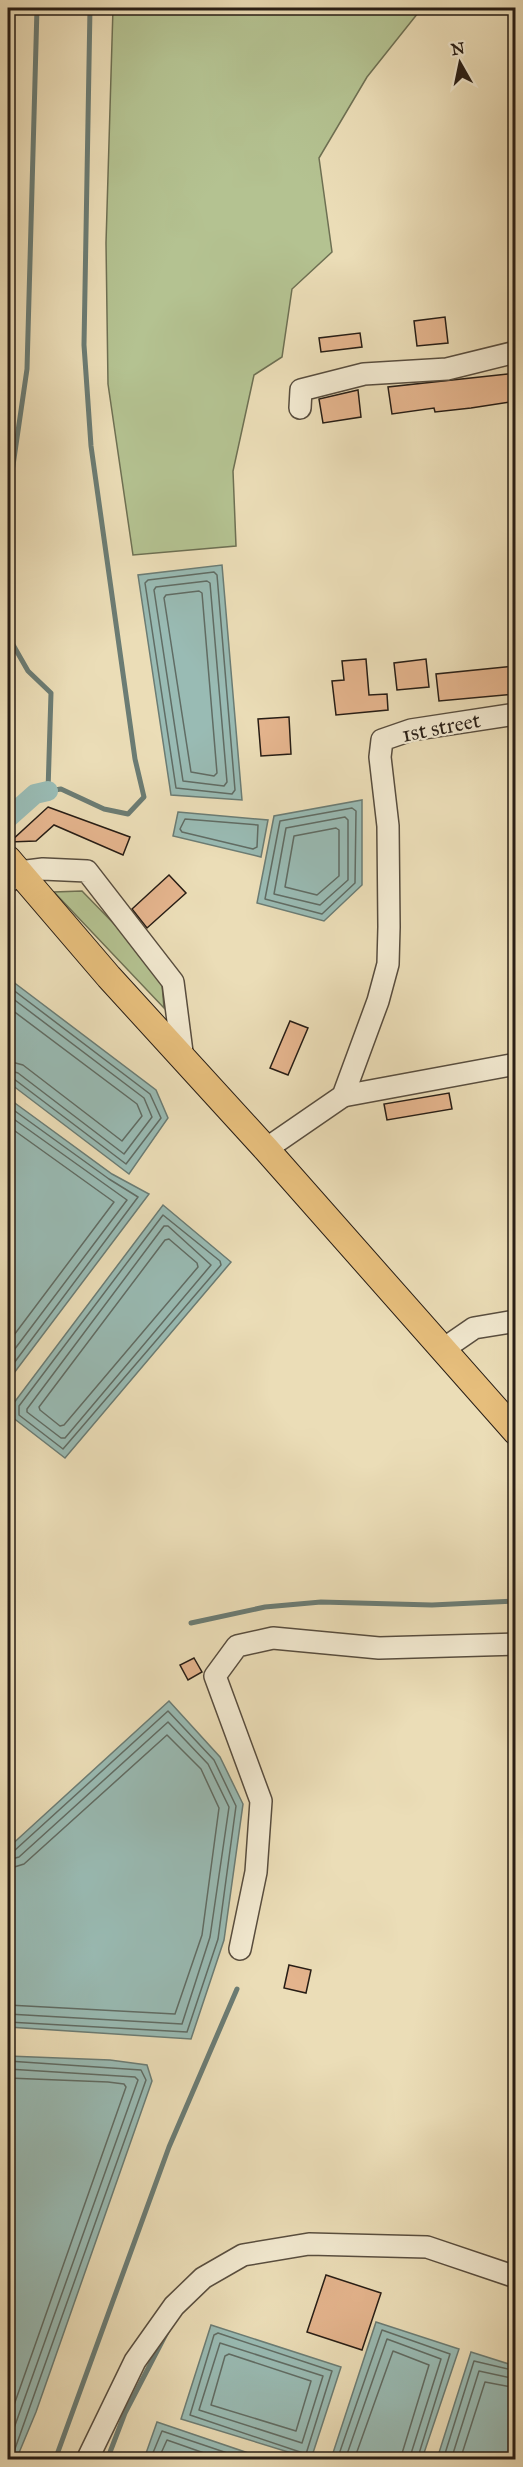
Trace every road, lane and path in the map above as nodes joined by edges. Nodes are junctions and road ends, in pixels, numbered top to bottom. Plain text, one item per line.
1 (516, 352) edge
2 (300, 408) dead end
3 (516, 714) edge
4 (11, 871) edge
5 (183, 1060) junction
6 (516, 1064) edge
7 (343, 1096) junction
8 (266, 1149) junction
9 (516, 1322) edge
10 (442, 1350) junction
11 (516, 1432) edge
12 (516, 1644) edge
13 (240, 1949) dead end
14 (516, 2277) edge
15 (87, 2460) edge

1 - 2 street
3 - 7 street, 1st street
4 - 5 main road
4 - 5 street
5 - 8 main road
6 - 7 street
7 - 8 street
8 - 10 main road
9 - 10 street
10 - 11 main road
12 - 13 street
14 - 15 street

